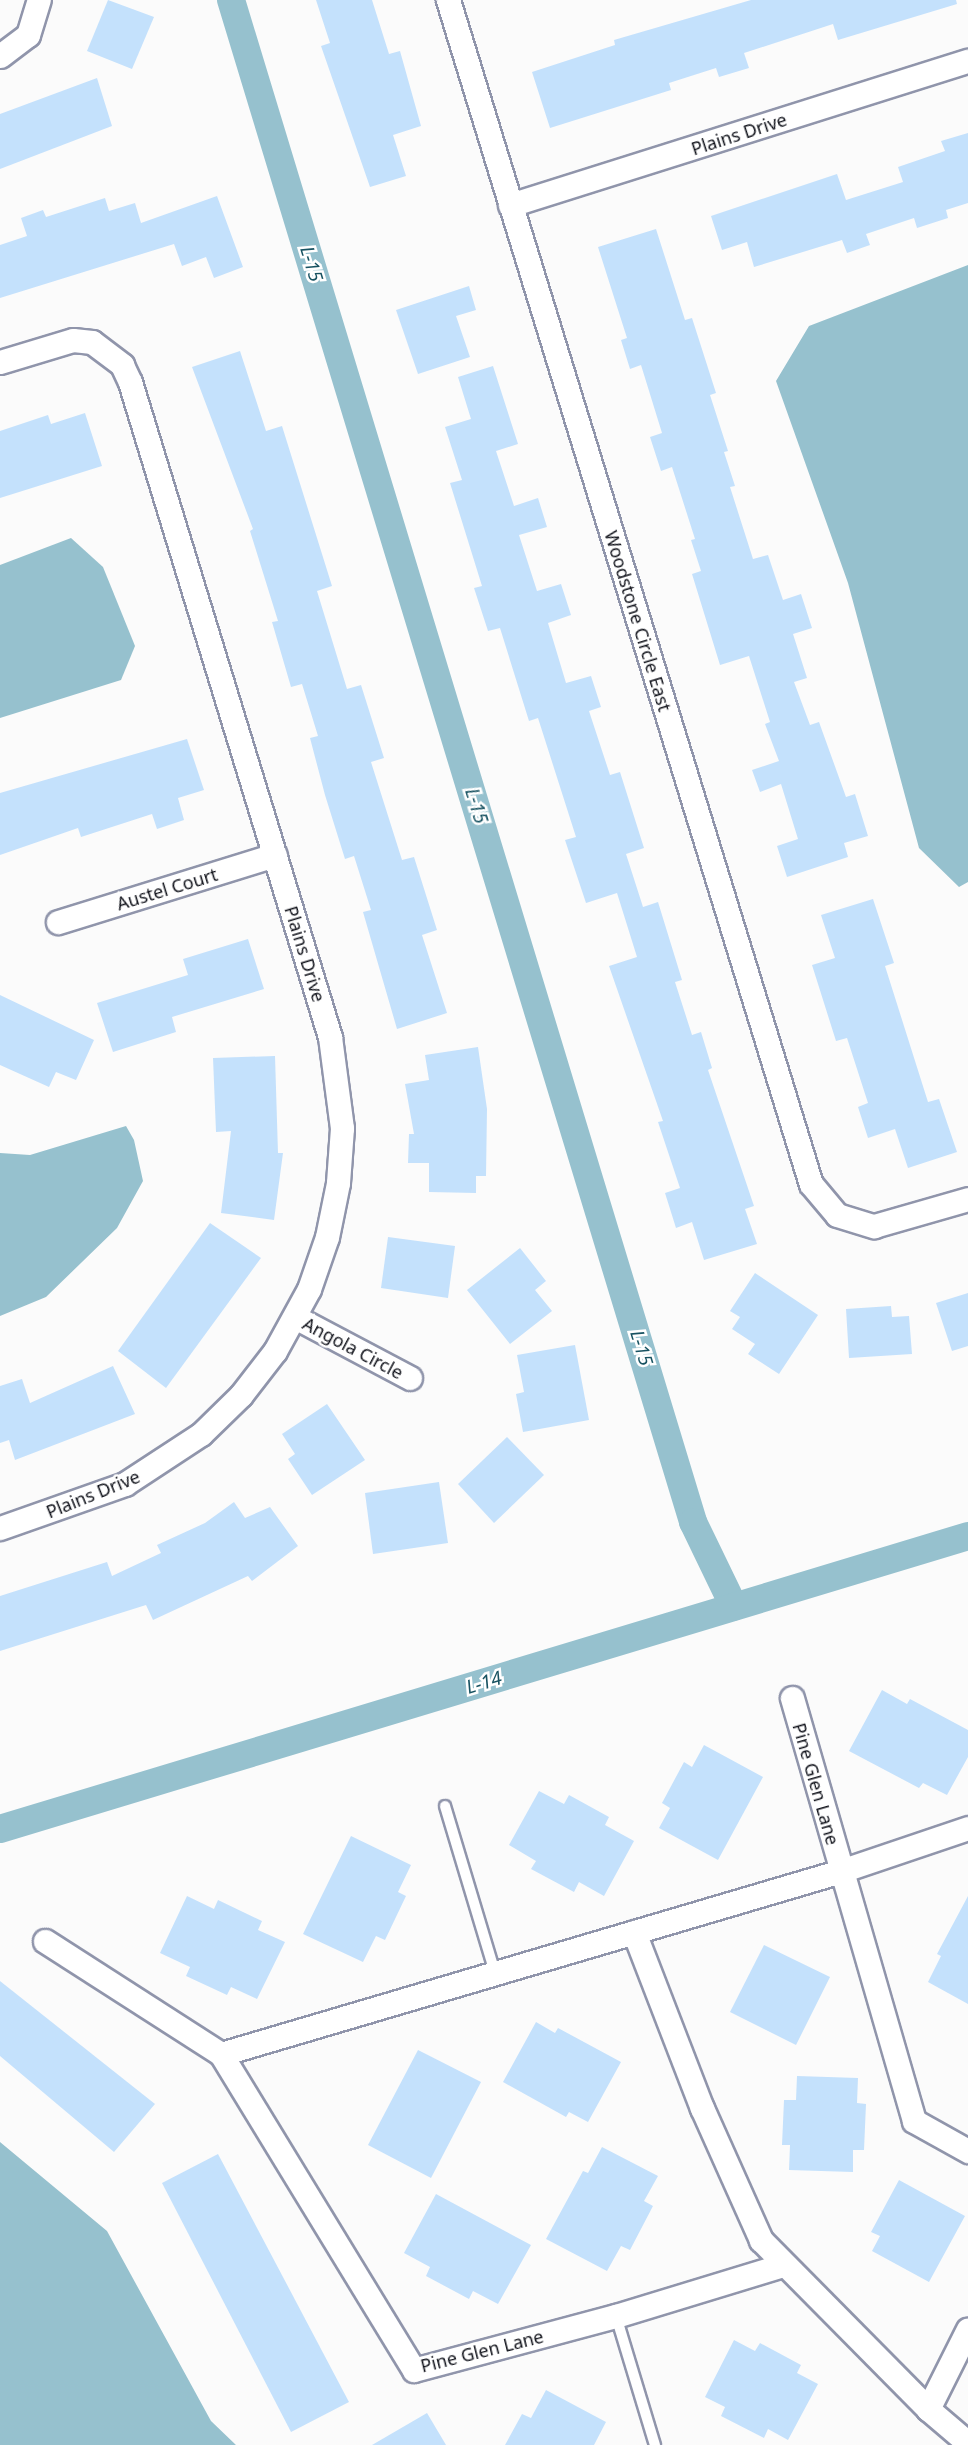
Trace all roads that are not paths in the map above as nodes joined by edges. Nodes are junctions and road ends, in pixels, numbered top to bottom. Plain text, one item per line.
1 (39, 0) edge
2 (448, 0) edge
3 (0, 55) edge
4 (968, 61) edge
5 (510, 205) junction
6 (0, 362) edge
7 (275, 855) junction
8 (58, 922) dead end
9 (968, 1199) edge
10 (295, 1317) junction
11 (410, 1378) dead end
12 (0, 1528) edge
13 (792, 1698) dead end
14 (445, 1806) dead end
15 (968, 1828) edge
16 (841, 1871) junction
17 (634, 1932) junction
18 (45, 1941) dead end
19 (495, 1973) junction
20 (221, 2054) junction
21 (968, 2151) edge
22 (783, 2265) junction
23 (616, 2316) junction
24 (968, 2329) edge
25 (928, 2409) junction
26 (968, 2443) edge
27 (655, 2445) edge

1 - 3 street
2 - 5 street, Woodstone Circle East
4 - 5 street, Plains Drive
5 - 9 street, Woodstone Circle East
6 - 7 street, Plains Drive
7 - 8 street, Austel Court
7 - 10 street, Plains Drive
10 - 11 street, Angola Circle
10 - 12 street, Plains Drive
13 - 16 street, Pine Glen Lane
14 - 19 lane
15 - 16 street
16 - 17 street
16 - 21 street, Pine Glen Lane
17 - 19 street
17 - 22 street
18 - 20 street, Pine Glen Lane
19 - 20 street
20 - 23 street, Pine Glen Lane
22 - 23 street, Pine Glen Lane
22 - 25 street
23 - 27 lane
24 - 25 street
25 - 26 street

